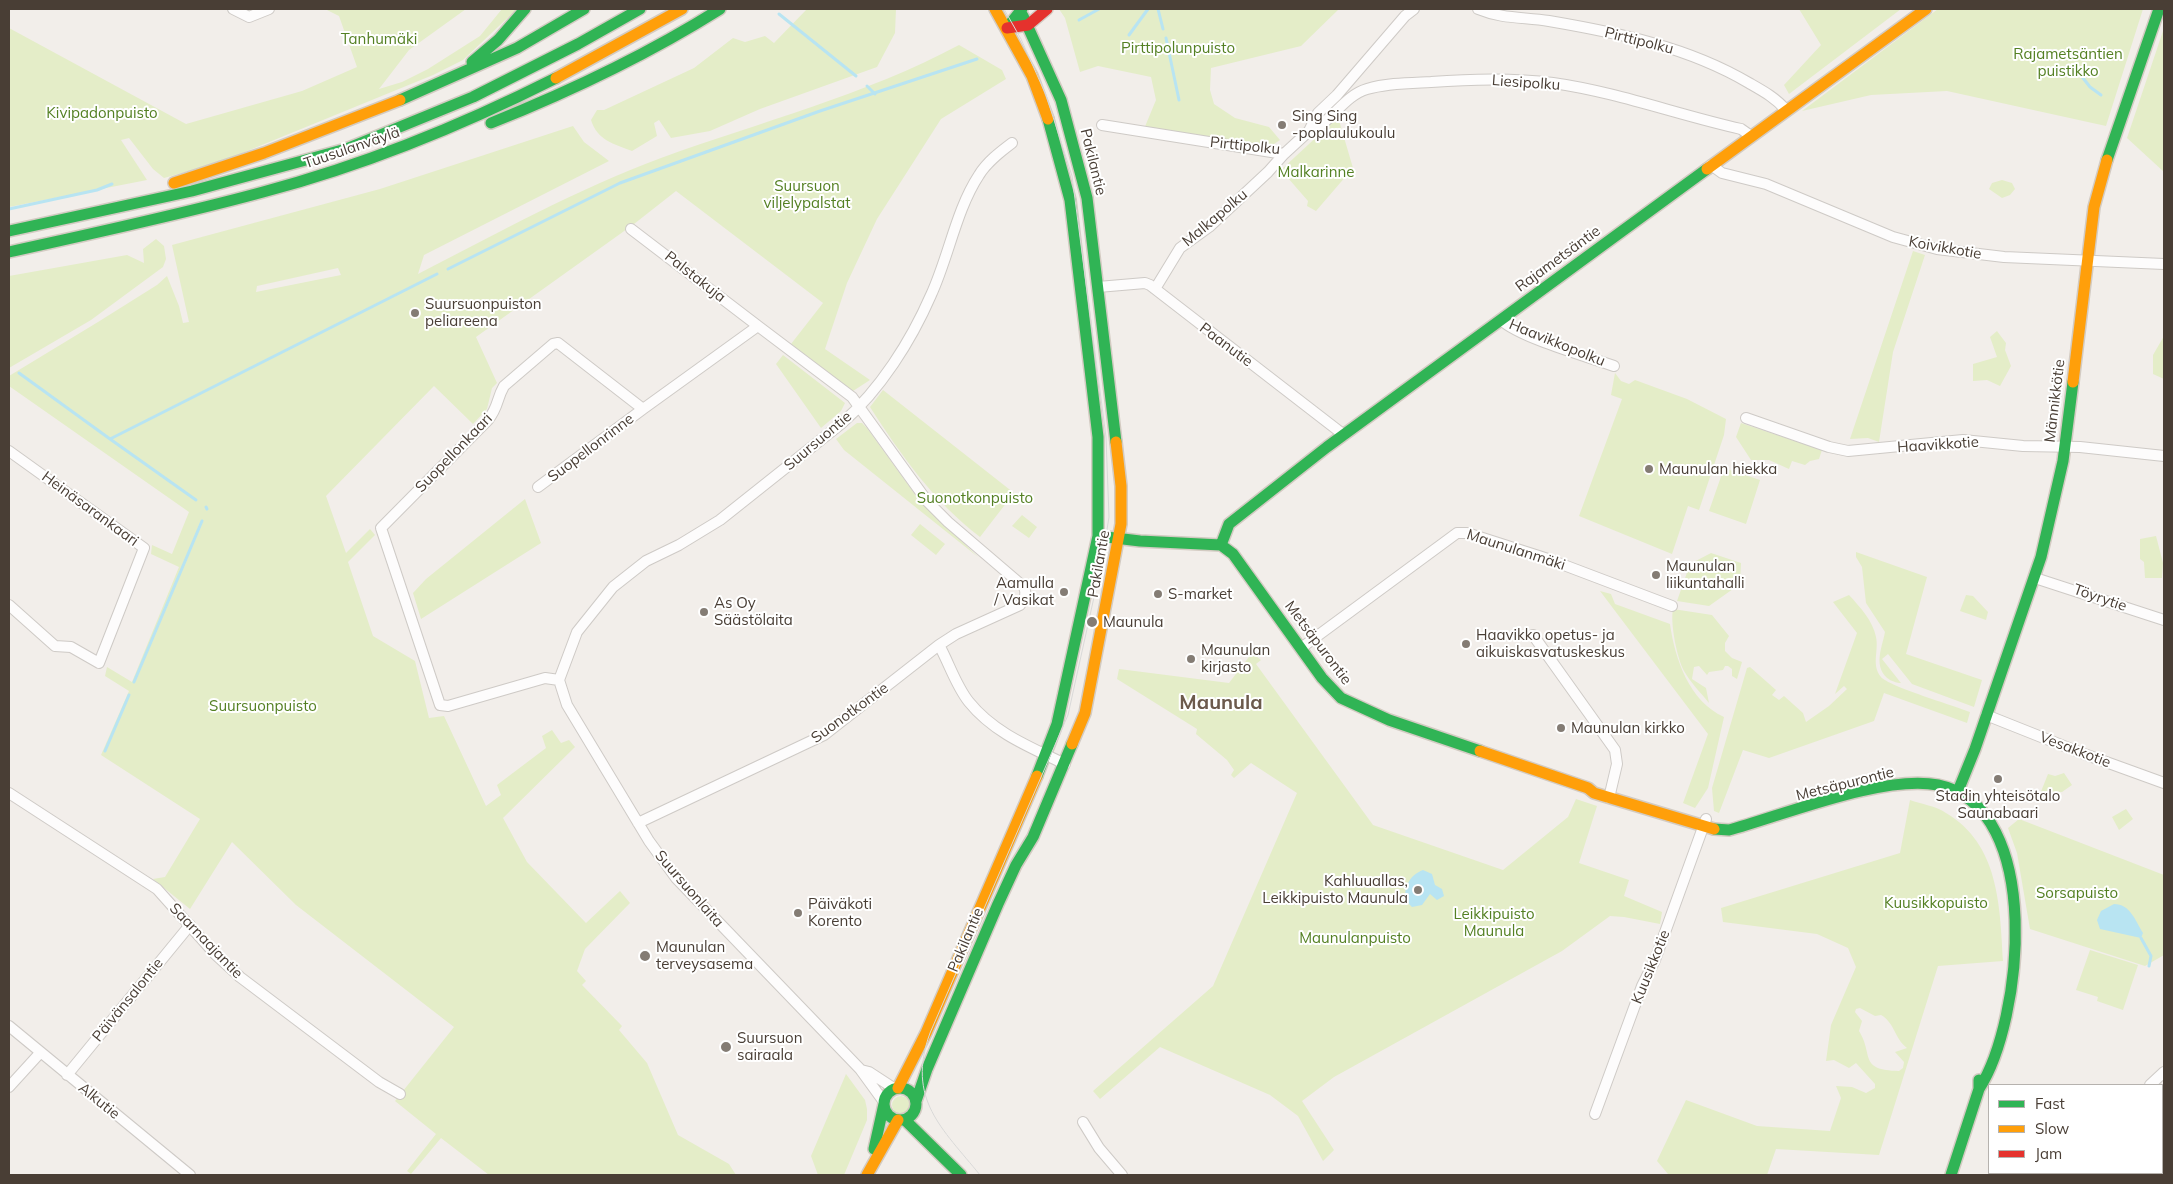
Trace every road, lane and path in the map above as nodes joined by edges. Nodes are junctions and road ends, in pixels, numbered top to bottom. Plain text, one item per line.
1 (233, 9) edge
2 (269, 9) edge
3 (525, 9) edge
4 (584, 9) edge
5 (640, 9) edge
6 (682, 9) edge
7 (720, 9) edge
8 (995, 9) edge
9 (1020, 9) edge
10 (1047, 9) edge
11 (1414, 9) edge
12 (1478, 9) edge
13 (1926, 9) edge
14 (2159, 9) edge
15 (1028, 25) junction
16 (1007, 28) junction
17 (431, 88) junction
18 (1786, 110) junction
19 (1102, 125) dead end
20 (1309, 131) junction
21 (1751, 136) junction
22 (1012, 143) dead end
23 (1284, 154) junction
24 (352, 165) junction
25 (1712, 165) junction
26 (37, 225) junction
27 (631, 229) dead end
28 (9, 231) edge
29 (9, 252) edge
30 (2087, 260) junction
31 (2164, 264) edge
32 (1098, 287) junction
33 (1154, 289) junction
34 (1501, 320) junction
35 (758, 326) junction
36 (1614, 366) dead end
37 (859, 406) junction
38 (643, 409) junction
39 (1746, 418) dead end
40 (1344, 435) junction
41 (2064, 448) junction
42 (9, 450) edge
43 (2164, 456) edge
44 (538, 487) dead end
45 (1098, 536) junction
46 (1119, 539) junction
47 (1221, 545) junction
48 (2035, 578) junction
49 (9, 605) edge
50 (1672, 606) dead end
51 (2164, 620) edge
52 (1533, 635) dead end
53 (939, 645) junction
54 (1301, 648) junction
55 (559, 680) junction
56 (1986, 715) junction
57 (1045, 755) junction
58 (1065, 764) junction
59 (2164, 783) edge
60 (1958, 791) junction
61 (9, 793) edge
62 (1610, 794) junction
63 (1705, 823) junction
64 (638, 824) junction
65 (190, 925) junction
66 (9, 1026) edge
67 (40, 1053) junction
68 (860, 1069) junction
69 (2164, 1072) edge
70 (67, 1075) junction
71 (2151, 1084) edge
72 (9, 1087) edge
73 (896, 1088) junction
74 (400, 1094) dead end
75 (884, 1103) junction
76 (916, 1105) junction
77 (1595, 1114) dead end
78 (902, 1120) junction
79 (1083, 1122) dead end
80 (948, 1160) junction
81 (872, 1161) junction
82 (190, 1175) edge
83 (867, 1175) edge
84 (961, 1175) edge
85 (1122, 1175) edge
86 (1951, 1175) edge

1 - 2 street
3 - 17 main road
4 - 17 main road
5 - 26 main road, Tuusulanväylä
6 - 24 main road, Tuusulanväylä
7 - 24 main road
8 - 16 main road, Pakilantie
9 - 15 main road, Pakilantie
9 - 16 main road
10 - 15 main road
11 - 20 street, Pirttipolku
12 - 18 street, Pirttipolku
13 - 18 main road, Rajametsäntie
14 - 30 main road, Männikkötie
15 - 16 main road
15 - 32 main road, Pakilantie
16 - 45 main road, Pakilantie
17 - 26 main road
18 - 21 main road, Rajametsäntie
19 - 23 street, Pirttipolku
20 - 21 street, Liesipolku
20 - 23 street, Pirttipolku
21 - 25 main road, Rajametsäntie
22 - 37 street, Suursuontie
23 - 33 street, Malkapolku
24 - 29 main road, Tuusulanväylä
25 - 30 street, Koivikkotie
25 - 34 main road, Rajametsäntie
26 - 28 main road, Tuusulanväylä
27 - 35 street, Palstakuja
30 - 31 street, Koivikkotie
30 - 41 main road, Männikkötie
32 - 33 street, Paanutie
32 - 46 main road, Pakilantie
33 - 40 street, Paanutie
34 - 36 street, Haavikkopolku
34 - 40 main road, Rajametsäntie
35 - 37 street
35 - 38 street
37 - 53 street, Suonotkontie
37 - 55 street, Suursuontie
38 - 44 street, Suopellonrinne
38 - 55 street, Suopellonkaari
39 - 41 street, Haavikkotie
40 - 47 main road, Rajametsäntie
41 - 43 street, Haavikkotie
41 - 48 main road, Männikkötie
42 - 49 street, Heinäsarankaari
45 - 46 main road
45 - 57 main road, Pakilantie
46 - 47 main road
46 - 58 main road, Pakilantie
47 - 54 main road, Metsäpurontie
48 - 51 street, Töyrytie
48 - 56 main road, Männikkötie
50 - 54 street, Maunulanmäki
52 - 62 street
53 - 57 street
53 - 64 street, Suonotkontie
54 - 62 main road, Metsäpurontie
55 - 64 street, Suursuonlaita
56 - 59 street, Vesakkotie
56 - 60 main road, Männikkötie
57 - 58 street
57 - 73 main road, Pakilantie
58 - 76 main road, Pakilantie
60 - 63 main road, Metsäpurontie
60 - 86 main road, Metsäpurontie
61 - 65 street, Saarnaajantie
62 - 63 main road, Metsäpurontie
63 - 77 street, Kuusikkotie
64 - 68 street, Suursuonlaita
65 - 70 street, Päivänsalontie
65 - 74 street, Saarnaajantie
66 - 67 street, Alkutie
67 - 70 street, Alkutie
67 - 72 street
68 - 73 street, Suursuonlaita
68 - 75 street, Suursuonlaita
69 - 71 street
70 - 82 street, Alkutie
73 - 75 main road
73 - 76 main road
75 - 78 main road
75 - 81 main road
76 - 78 main road
76 - 80 main road
78 - 80 main road
78 - 81 main road
79 - 85 street
80 - 84 main road
81 - 83 main road

